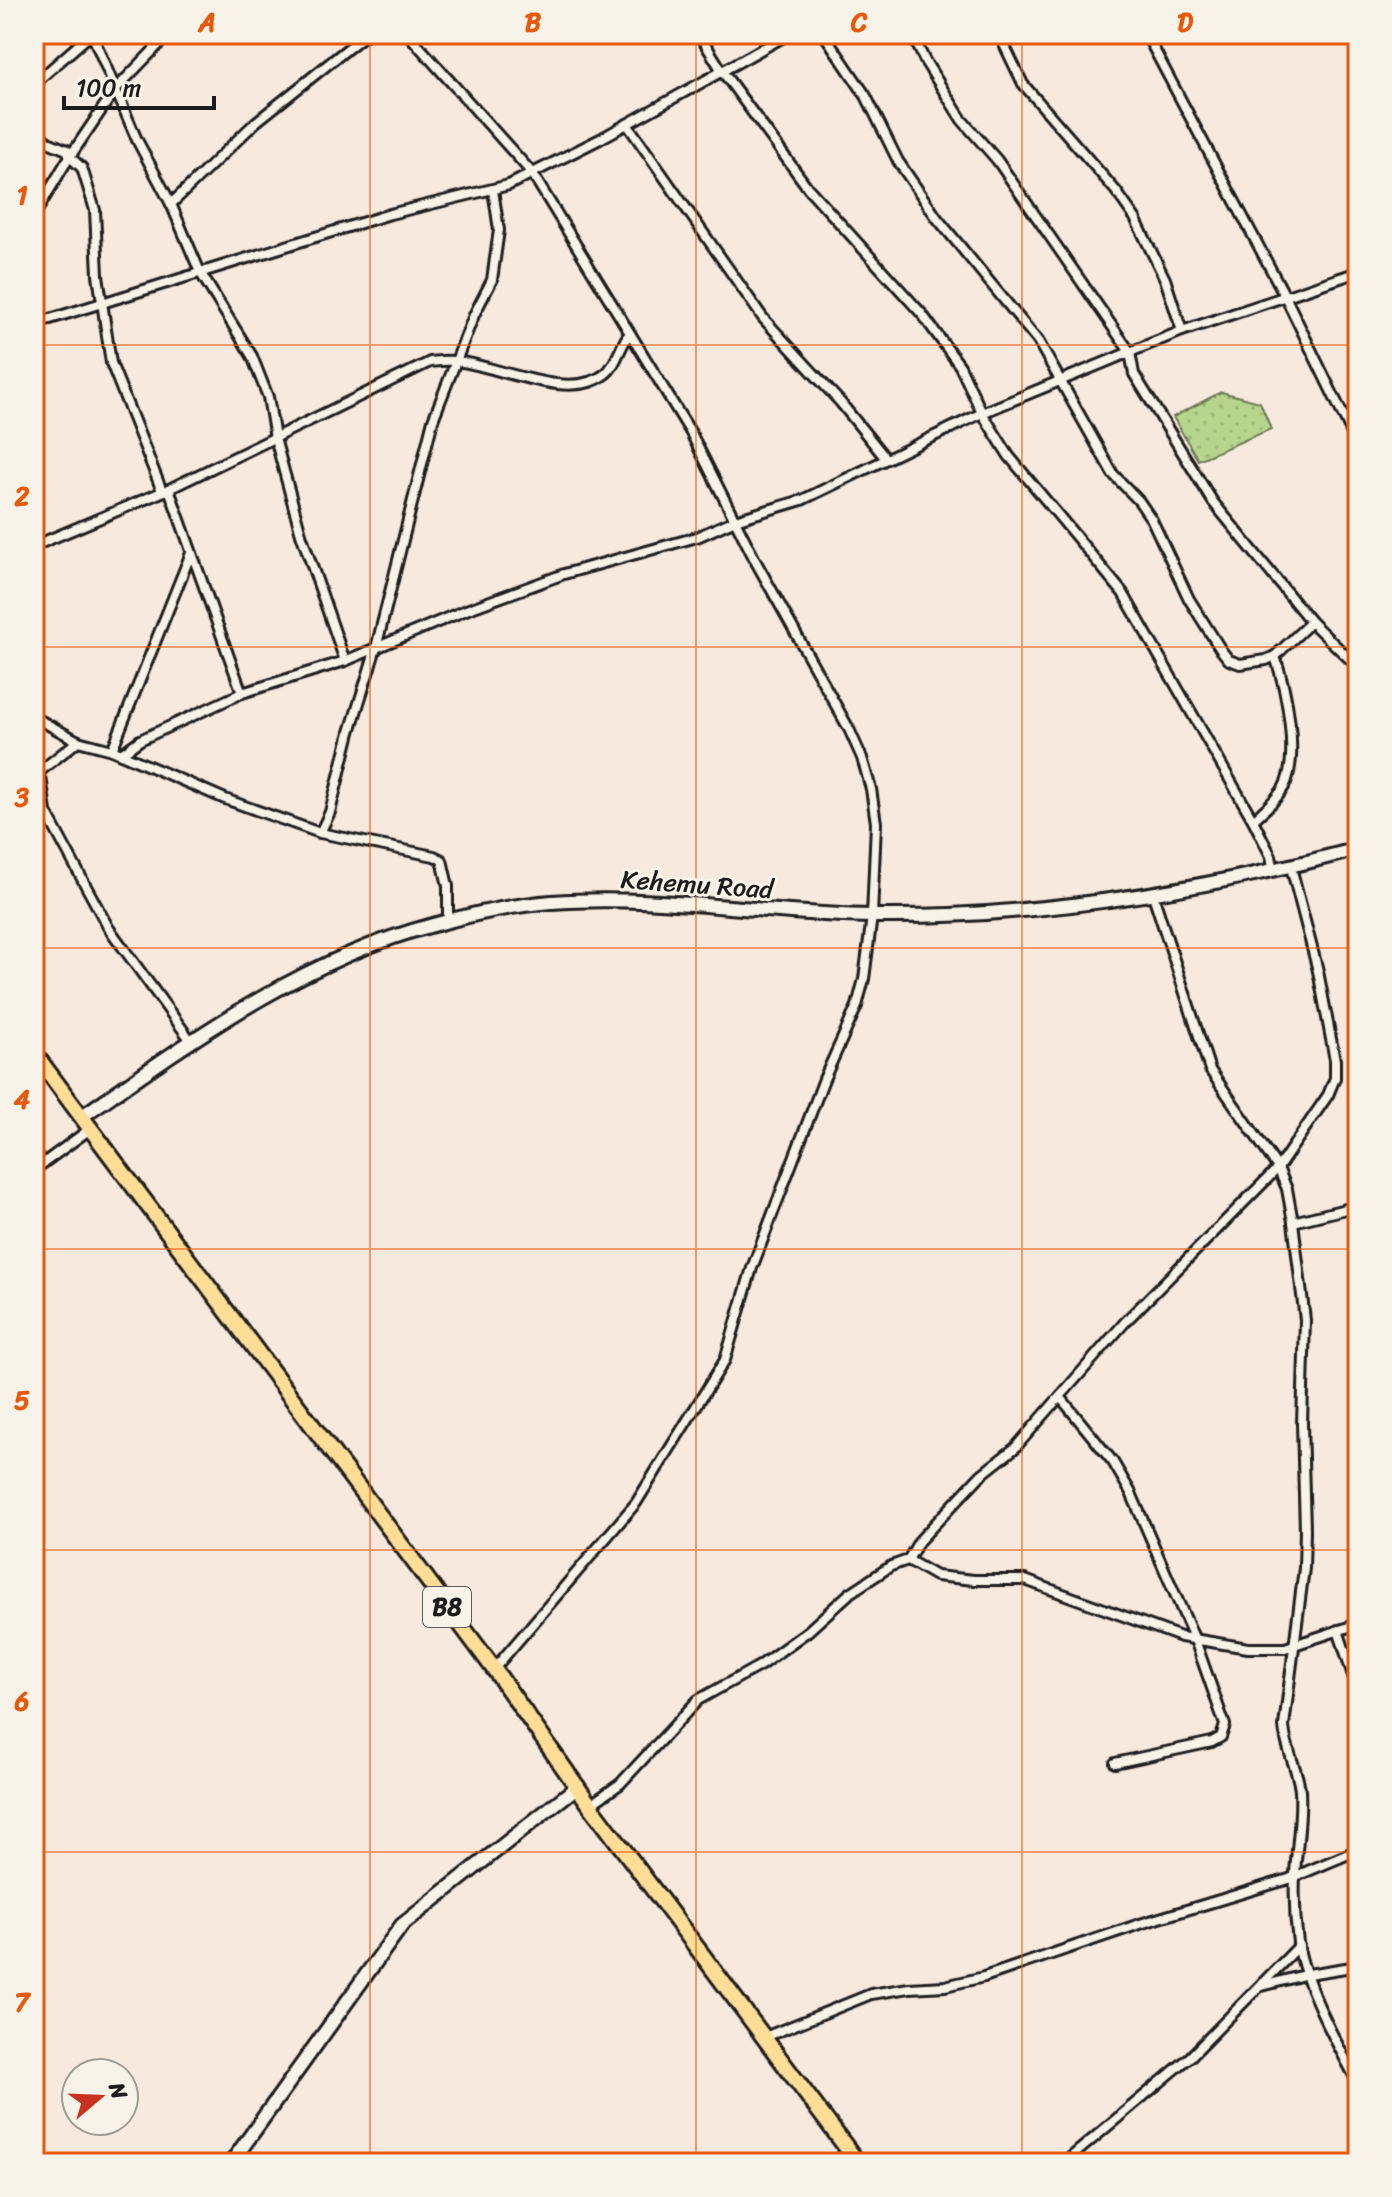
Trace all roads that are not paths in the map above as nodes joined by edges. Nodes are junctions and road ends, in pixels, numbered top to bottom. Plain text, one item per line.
1 (91, 34) edge
2 (169, 34) edge
3 (366, 34) edge
4 (408, 34) edge
5 (699, 34) edge
6 (789, 34) edge
7 (824, 34) edge
8 (912, 34) edge
9 (999, 34) edge
10 (1146, 34) edge
11 (722, 71) junction
12 (34, 84) edge
13 (115, 90) junction
14 (627, 124) junction
15 (34, 131) edge
16 (71, 158) junction
17 (532, 173) junction
18 (493, 190) junction
19 (171, 204) junction
20 (34, 216) edge
21 (200, 272) junction
22 (1358, 272) edge
23 (1285, 296) junction
24 (102, 304) junction
25 (34, 324) edge
26 (1182, 331) junction
27 (631, 335) junction
28 (1130, 352) junction
29 (457, 361) junction
30 (1059, 382) junction
31 (982, 413) junction
32 (275, 438) junction
33 (1358, 446) edge
34 (886, 459) junction
35 (166, 490) junction
36 (735, 520) junction
37 (34, 546) edge
38 (191, 553) junction
39 (1311, 622) junction
40 (376, 648) junction
41 (1275, 656) junction
42 (345, 661) junction
43 (1358, 667) edge
44 (242, 693) junction
45 (34, 717) edge
46 (78, 741) junction
47 (116, 752) junction
48 (36, 774) edge
49 (1253, 820) junction
50 (320, 833) junction
51 (1358, 849) edge
52 (1291, 867) junction
53 (1274, 871) junction
54 (1153, 895) junction
55 (872, 916) junction
56 (448, 921) junction
57 (191, 1041) junction
58 (34, 1053) edge
59 (86, 1123) junction
60 (1278, 1168) junction
61 (34, 1170) edge
62 (1358, 1206) edge
63 (1293, 1222) junction
64 (1061, 1398) junction
65 (908, 1560) junction
66 (1358, 1624) edge
67 (1338, 1630) junction
68 (1195, 1640) junction
69 (1293, 1646) junction
70 (494, 1669) junction
71 (1358, 1691) edge
72 (1115, 1763) dead end
73 (578, 1786) junction
74 (590, 1805) junction
75 (1358, 1850) edge
76 (1295, 1876) junction
77 (1299, 1946) junction
78 (1358, 1966) edge
79 (1308, 1974) junction
80 (1261, 1986) junction
81 (765, 2037) junction
82 (1358, 2083) edge
83 (231, 2163) edge
84 (858, 2163) edge
85 (1064, 2163) edge

1 - 12 street
1 - 13 street
2 - 13 street
3 - 19 street
4 - 17 street
5 - 11 street
6 - 11 street
7 - 30 street
8 - 28 street
9 - 26 street
10 - 23 street
11 - 14 street
11 - 31 street
13 - 16 street
13 - 19 street
14 - 17 street
14 - 34 street
15 - 16 street
16 - 20 street
16 - 24 street
17 - 18 street
17 - 27 street
18 - 21 street
18 - 29 street
19 - 21 street
21 - 24 street
21 - 32 street
22 - 23 street
23 - 26 street
23 - 33 street
24 - 25 street
24 - 35 street
26 - 28 street
27 - 29 street
27 - 36 street
28 - 30 street
28 - 39 street
29 - 32 street
29 - 40 street
30 - 31 street
30 - 41 street
31 - 34 street
31 - 49 street
32 - 35 street
32 - 42 street
34 - 36 street
35 - 37 street
35 - 38 street
36 - 40 street
36 - 55 street
38 - 44 street
38 - 47 street
39 - 41 street
39 - 43 street
40 - 42 street
40 - 50 street
41 - 49 street
42 - 44 street
44 - 47 street
45 - 46 street
46 - 47 street
46 - 48 street
47 - 50 street
48 - 57 street
49 - 53 street
50 - 56 street
51 - 52 street, Kehemu Road
52 - 53 street, Kehemu Road
52 - 60 street
53 - 54 street, Kehemu Road
54 - 55 street, Kehemu Road
54 - 60 street
55 - 56 street, Kehemu Road
55 - 70 street
56 - 57 street, Kehemu Road
57 - 59 street, Kehemu Road
58 - 59 highway, B8
59 - 61 street
59 - 70 highway, B8
60 - 63 street
60 - 64 street
62 - 63 street
63 - 69 street
64 - 65 street
64 - 68 street
65 - 68 street
65 - 74 street
66 - 67 street
67 - 69 street
67 - 71 street
68 - 69 street
68 - 72 street
69 - 76 street
70 - 73 highway, B8
73 - 74 highway, B8
73 - 83 street
74 - 81 highway, B8
75 - 76 street
76 - 77 street
76 - 81 street
77 - 79 street
77 - 80 street
78 - 79 street
79 - 80 street
79 - 82 street
80 - 85 street
81 - 84 highway, B8

